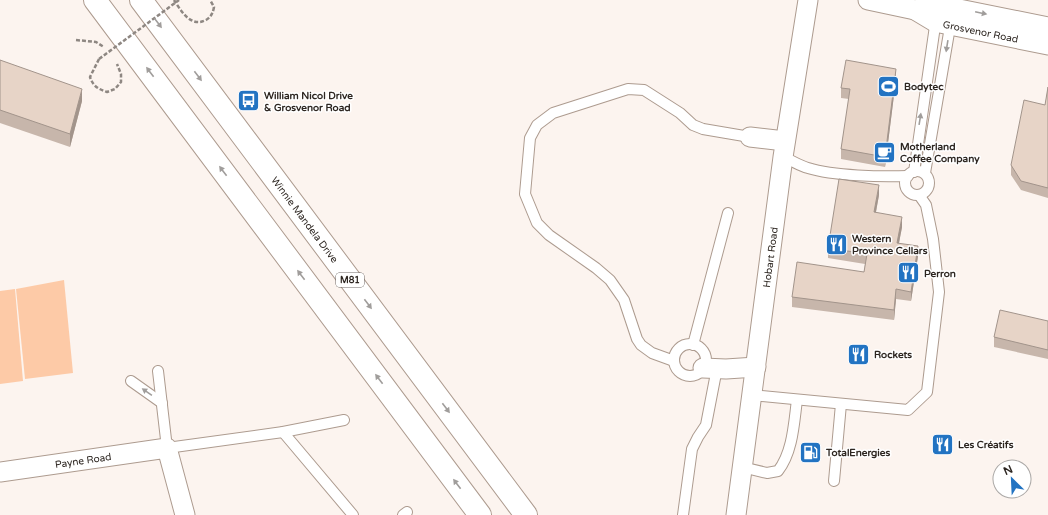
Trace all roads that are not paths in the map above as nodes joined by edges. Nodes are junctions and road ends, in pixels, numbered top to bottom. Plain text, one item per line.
1 (95, 0) edge
2 (808, 0) edge
3 (868, 0) edge
4 (142, 1) edge
5 (945, 15) junction
6 (1048, 27) edge
7 (1048, 45) edge
8 (750, 137) joint
9 (784, 149) junction
10 (924, 173) junction
11 (911, 174) junction
12 (886, 177) junction
13 (906, 187) junction
14 (919, 195) junction
15 (728, 213) dead end
16 (693, 345) junction
17 (674, 361) junction
18 (756, 367) junction
19 (710, 368) junction
20 (158, 371) dead end
21 (131, 381) dead end
22 (752, 394) junction
23 (797, 400) junction
24 (162, 403) junction
25 (841, 404) junction
26 (344, 420) dead end
27 (283, 432) junction
28 (167, 448) junction
29 (742, 468) junction
30 (0, 472) edge
31 (834, 481) dead end
32 (185, 515) edge
33 (353, 515) edge
34 (480, 515) edge
35 (526, 515) edge
36 (683, 515) edge
37 (736, 515) edge

34 -> 1 main road
2 - 9 street, Hobart Road
3 - 5 street, Grosvenor Road
4 -> 35 main road, Winnie Mandela Drive / M81
5 -> 6 street, Grosvenor Road
5 - 7 street, Grosvenor Road
5 -> 10 lane
11 -> 5 lane
8 - 9 street
8 - 17 lane
9 - 12 lane
9 - 18 street, Hobart Road
10 - 11 lane
10 - 14 lane
11 - 12 lane
11 - 13 lane
12 - 13 lane
13 - 14 lane
14 - 25 lane
15 - 16 lane
16 - 17 lane
16 - 19 lane
17 - 19 lane
18 - 19 street
18 - 22 street, Hobart Road
19 - 36 lane
20 - 24 lane
24 -> 21 lane
22 - 23 lane
22 - 29 street, Hobart Road
23 - 25 lane
23 - 29 lane
24 - 28 lane
25 - 31 lane
26 - 27 lane
27 - 28 lane
27 - 33 lane
28 - 30 street, Payne Road
28 - 32 street
29 - 37 street, Hobart Road

